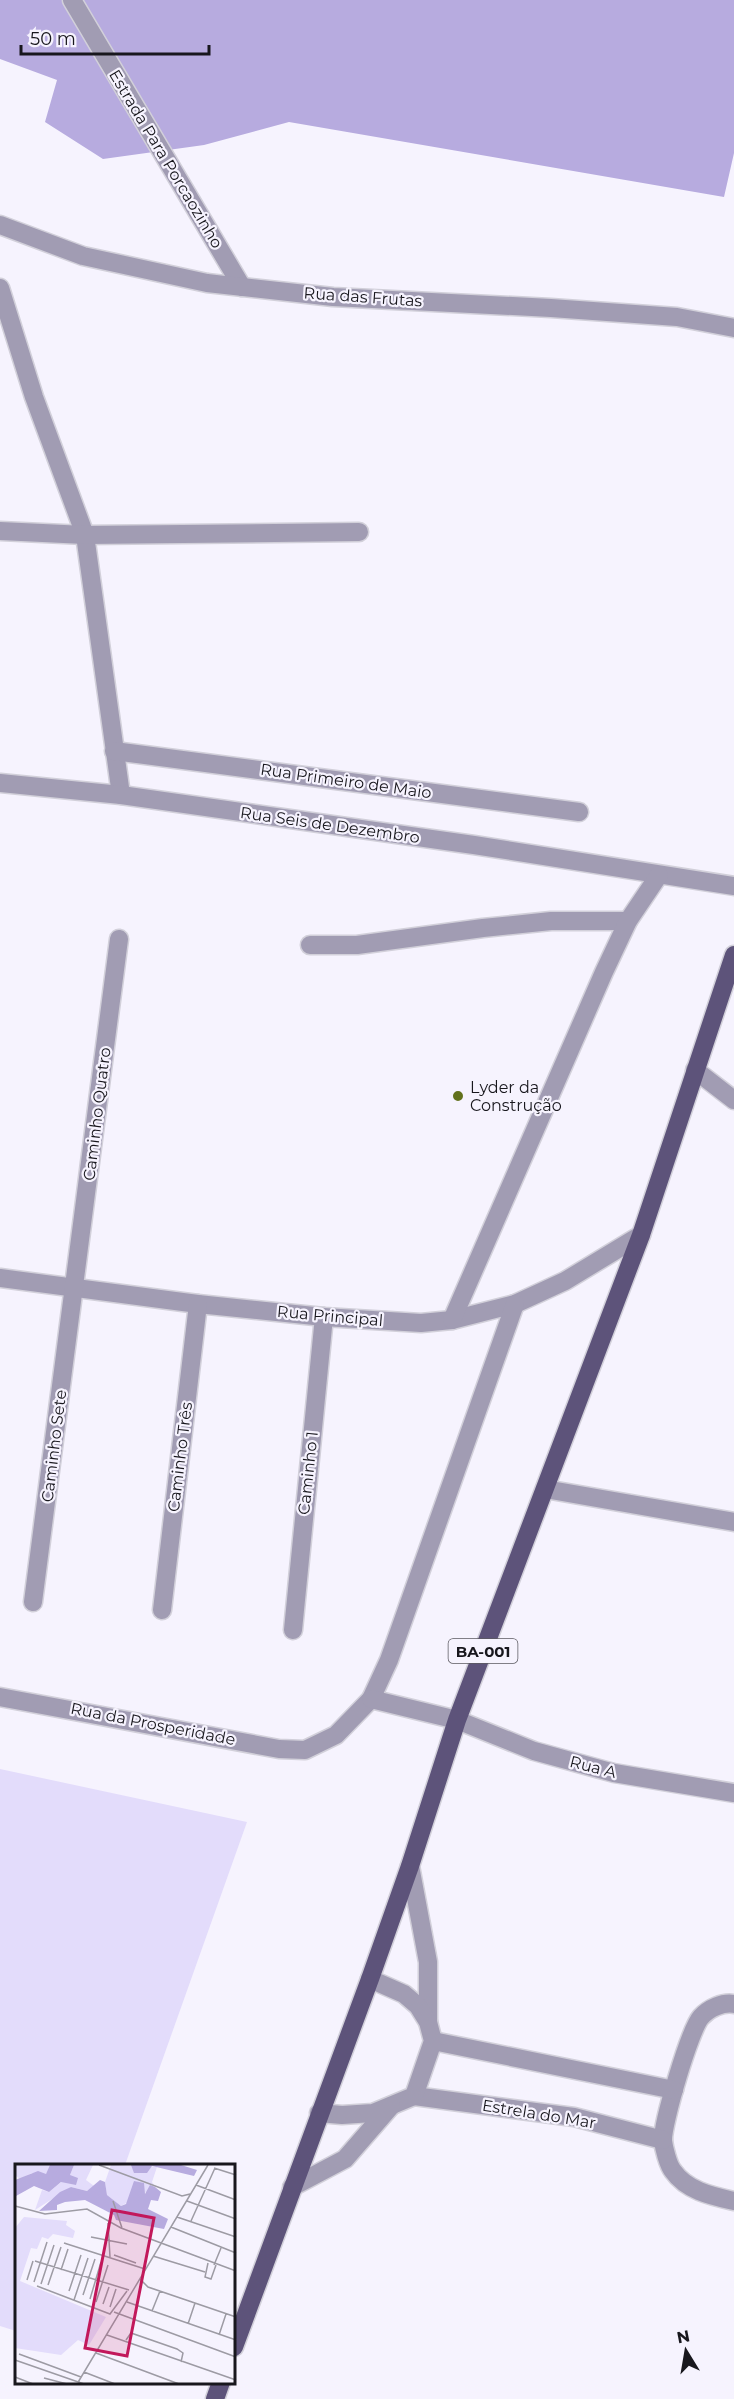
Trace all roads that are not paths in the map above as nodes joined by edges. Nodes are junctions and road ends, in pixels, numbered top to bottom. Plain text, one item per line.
1 (72, 0) edge
2 (0, 225) edge
3 (242, 287) junction
4 (0, 288) edge
5 (734, 328) edge
6 (0, 531) edge
7 (359, 532) dead end
8 (85, 535) junction
9 (114, 751) junction
10 (0, 783) edge
11 (121, 795) junction
12 (579, 812) dead end
13 (659, 875) junction
14 (734, 886) edge
15 (628, 921) junction
16 (119, 939) dead end
17 (310, 945) dead end
18 (734, 955) edge
19 (694, 1070) junction
20 (734, 1100) edge
21 (641, 1235) junction
22 (0, 1278) edge
23 (74, 1289) junction
24 (198, 1304) junction
25 (515, 1304) junction
26 (324, 1317) junction
27 (452, 1320) junction
28 (545, 1489) junction
29 (734, 1522) edge
30 (33, 1602) dead end
31 (162, 1610) dead end
32 (293, 1630) dead end
33 (0, 1696) edge
34 (371, 1699) junction
35 (457, 1720) junction
36 (734, 1793) edge
37 (410, 1866) junction
38 (370, 1979) junction
39 (734, 2004) edge
40 (428, 2022) junction
41 (433, 2040) junction
42 (674, 2090) junction
43 (414, 2096) junction
44 (392, 2105) junction
45 (319, 2113) junction
46 (663, 2140) junction
47 (292, 2187) junction
48 (734, 2201) edge
49 (236, 2341) edge
50 (220, 2384) edge
51 (215, 2399) edge

1 - 3 street, Estrada Para Porcaozinho
2 - 3 street, Rua das Frutas
3 - 5 street, Rua das Frutas
4 - 8 street
6 - 8 street
7 - 8 street
8 - 9 street
9 - 11 street
9 - 12 street, Rua Primeiro de Maio
10 - 11 street, Rua Seis de Dezembro
11 - 13 street, Rua Seis de Dezembro
13 - 14 street, Rua Seis de Dezembro
13 - 15 street
15 - 17 street
15 - 27 street
16 - 23 street, Caminho Quatro
18 - 19 main road, BA-001
19 - 20 street
19 - 21 main road, BA-001
21 - 25 street, Rua Principal
21 - 28 main road, BA-001
22 - 23 street, Rua Principal
23 - 24 street, Rua Principal
23 - 30 street, Caminho Sete
24 - 26 street, Rua Principal
24 - 31 street, Caminho Três
25 - 27 street, Rua Principal
25 - 34 street
26 - 27 street, Rua Principal
26 - 32 street, Caminho 1
28 - 29 street
28 - 35 main road, BA-001
33 - 34 street, Rua da Prosperidade
34 - 35 street, Rua A
35 - 36 street, Rua A
35 - 37 main road, BA-001
37 - 38 main road, BA-001
37 - 40 street
38 - 40 street
38 - 45 main road, BA-001
39 - 42 street
40 - 41 street
41 - 42 street
41 - 43 street
42 - 46 street
43 - 44 street
43 - 46 street, Estrela do Mar
44 - 45 street
44 - 47 street
45 - 47 main road, BA-001
46 - 48 street
47 - 49 main road, BA-001
50 - 51 main road

